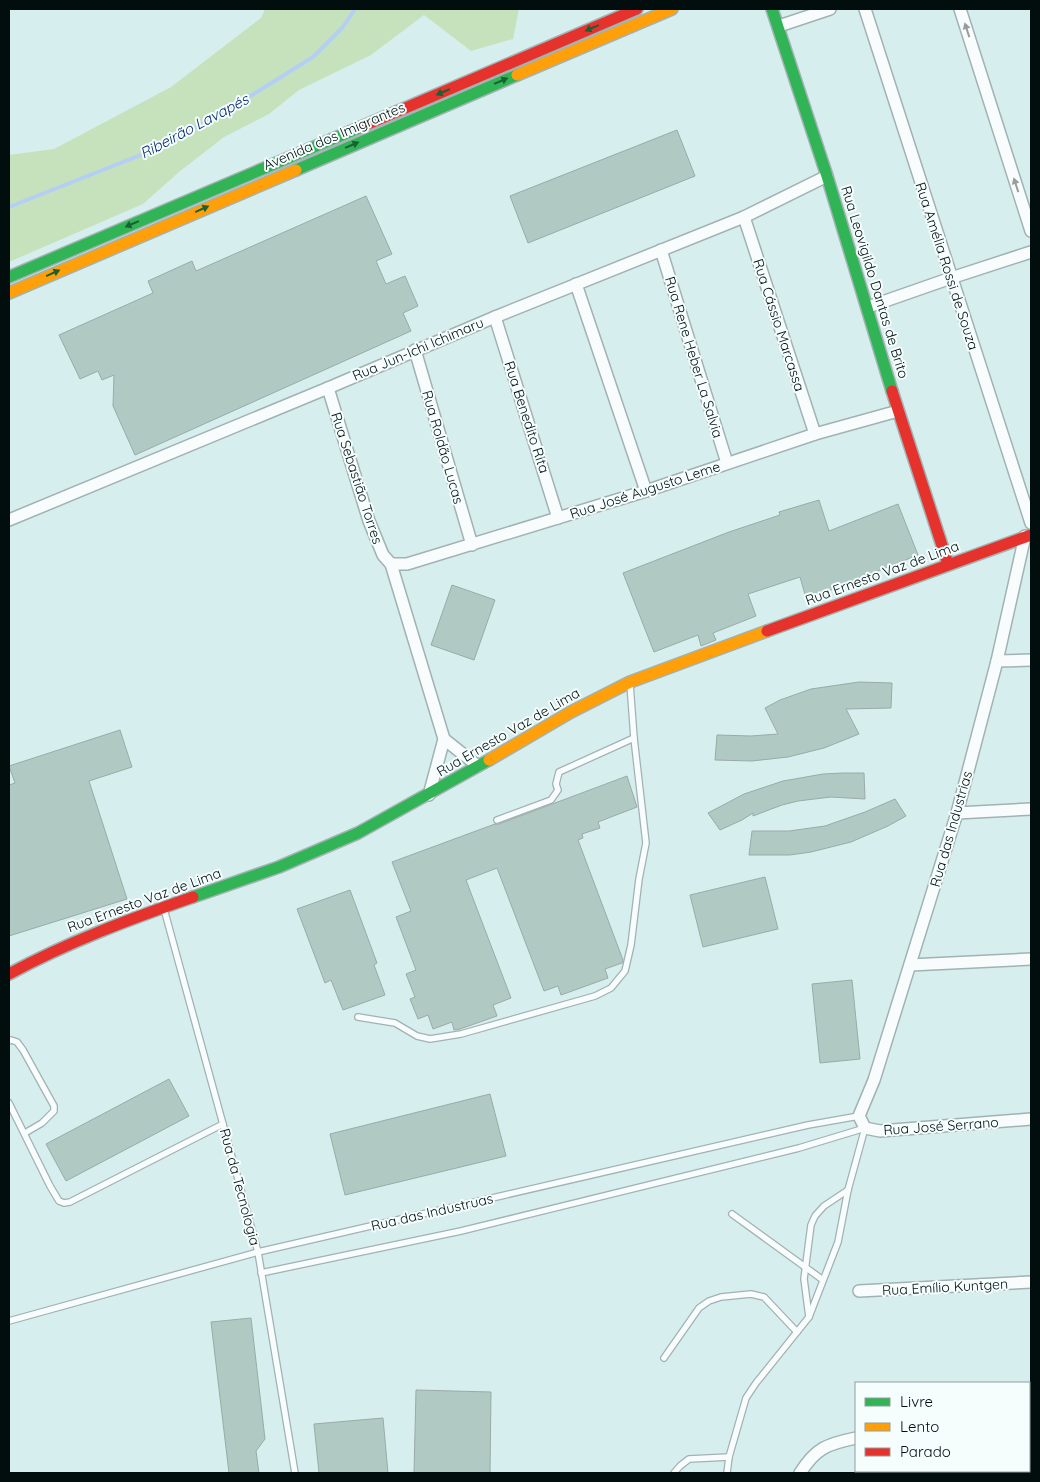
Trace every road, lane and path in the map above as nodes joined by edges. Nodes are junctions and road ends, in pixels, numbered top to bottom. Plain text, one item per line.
1 (636, 9) edge
2 (672, 9) edge
3 (772, 9) edge
4 (830, 9) edge
5 (865, 9) edge
6 (960, 9) edge
7 (779, 26) junction
8 (827, 176) junction
9 (744, 217) junction
10 (1031, 231) edge
11 (661, 250) junction
12 (1031, 252) edge
13 (9, 277) edge
14 (951, 278) junction
15 (576, 284) junction
16 (9, 293) edge
17 (868, 307) junction
18 (495, 317) junction
19 (415, 350) junction
20 (328, 388) junction
21 (898, 411) junction
22 (815, 434) junction
23 (727, 463) junction
24 (646, 491) junction
25 (558, 518) junction
26 (9, 520) edge
27 (1031, 523) edge
28 (1028, 535) edge
29 (472, 544) junction
30 (391, 564) junction
31 (948, 564) junction
32 (997, 660) junction
33 (1031, 660) edge
34 (630, 682) junction
35 (634, 738) junction
36 (444, 739) junction
37 (478, 766) junction
38 (429, 795) junction
39 (1031, 809) edge
40 (957, 813) junction
41 (497, 820) dead end
42 (163, 906) junction
43 (1031, 959) edge
44 (910, 965) junction
45 (9, 974) edge
46 (358, 1017) dead end
47 (9, 1041) edge
48 (9, 1103) edge
49 (859, 1116) junction
50 (1031, 1119) edge
51 (223, 1124) junction
52 (865, 1128) junction
53 (25, 1133) junction
54 (848, 1190) junction
55 (732, 1214) dead end
56 (258, 1252) junction
57 (804, 1266) junction
58 (261, 1273) junction
59 (823, 1280) junction
60 (1031, 1282) edge
61 (859, 1292) dead end
62 (809, 1317) junction
63 (9, 1321) edge
64 (798, 1332) junction
65 (664, 1358) dead end
66 (855, 1438) edge
67 (729, 1457) junction
68 (294, 1473) edge
69 (674, 1473) edge
70 (727, 1473) edge
71 (800, 1473) edge

1 -> 13 street, Avenida dos Imigrantes
16 -> 2 street, Avenida dos Imigrantes
3 - 7 street, Rua Leovigildo Dantas de Brito
4 - 7 street
5 - 14 street, Rua Amélia Rossi de Souza
10 -> 6 street
7 - 8 street, Rua Leovigildo Dantas de Brito
8 - 9 street, Rua Jun-Ichi Ichimaru
8 - 17 street, Rua Leovigildo Dantas de Brito
9 - 11 street, Rua Jun-Ichi Ichimaru
9 - 22 street, Rua Cássio Marcassa
11 - 15 street, Rua Jun-Ichi Ichimaru
11 - 23 street, Rua Rene Heber La Salvia
12 - 14 street
14 - 17 street
14 - 27 street, Rua Amélia Rossi de Souza
15 - 18 street, Rua Jun-Ichi Ichimaru
15 - 24 street
17 - 21 street, Rua Leovigildo Dantas de Brito
18 - 19 street, Rua Jun-Ichi Ichimaru
18 - 25 street, Rua Benedito Rita
19 - 20 street, Rua Jun-Ichi Ichimaru
19 - 29 street, Rua Roldão Lucas
20 - 26 street, Rua Jun-Ichi Ichimaru
20 - 30 street, Rua Sebastião Torres
21 - 22 street, Rua José Augusto Leme
21 - 31 street, Rua Leovigildo Dantas de Brito
22 - 23 street, Rua José Augusto Leme
23 - 24 street, Rua José Augusto Leme
24 - 25 street, Rua José Augusto Leme
25 - 29 street, Rua José Augusto Leme
28 - 31 street, Rua Ernesto Vaz de Lima
28 - 32 street, Rua das Industrias
29 - 30 street, Rua José Augusto Leme
30 - 36 street, Rua Sebastião Torres
31 - 34 street, Rua Ernesto Vaz de Lima
32 - 33 street
32 - 40 street, Rua das Industrias
34 - 35 lane
34 - 37 street, Rua Ernesto Vaz de Lima
35 - 41 lane
35 - 46 lane
36 - 37 street
36 - 38 street
37 - 38 street, Rua Ernesto Vaz de Lima
38 - 42 street, Rua Ernesto Vaz de Lima
39 - 40 street
40 - 44 street, Rua das Industrias
42 - 45 street, Rua Ernesto Vaz de Lima
42 - 51 lane, Rua da Tecnologia
43 - 44 street
44 - 49 street, Rua das Industrias
47 - 53 lane
48 - 53 lane
49 - 52 street, Rua José Serrano
49 - 56 lane, Rua das Industruas
50 - 52 street, Rua José Serrano
51 - 53 lane
51 - 56 lane, Rua da Tecnologia
52 - 54 lane
52 - 58 lane
54 - 57 lane
54 - 59 lane
55 - 57 lane
56 - 58 lane, Rua da Tecnologia
56 - 63 lane, Rua das Industruas
57 - 59 lane
57 - 62 lane
58 - 68 lane, Rua da Tecnologia
59 - 62 lane
60 - 61 street, Rua Emílio Kuntgen
62 - 64 lane
64 - 65 lane
64 - 67 lane
66 - 71 street
67 - 69 lane
67 - 70 lane

